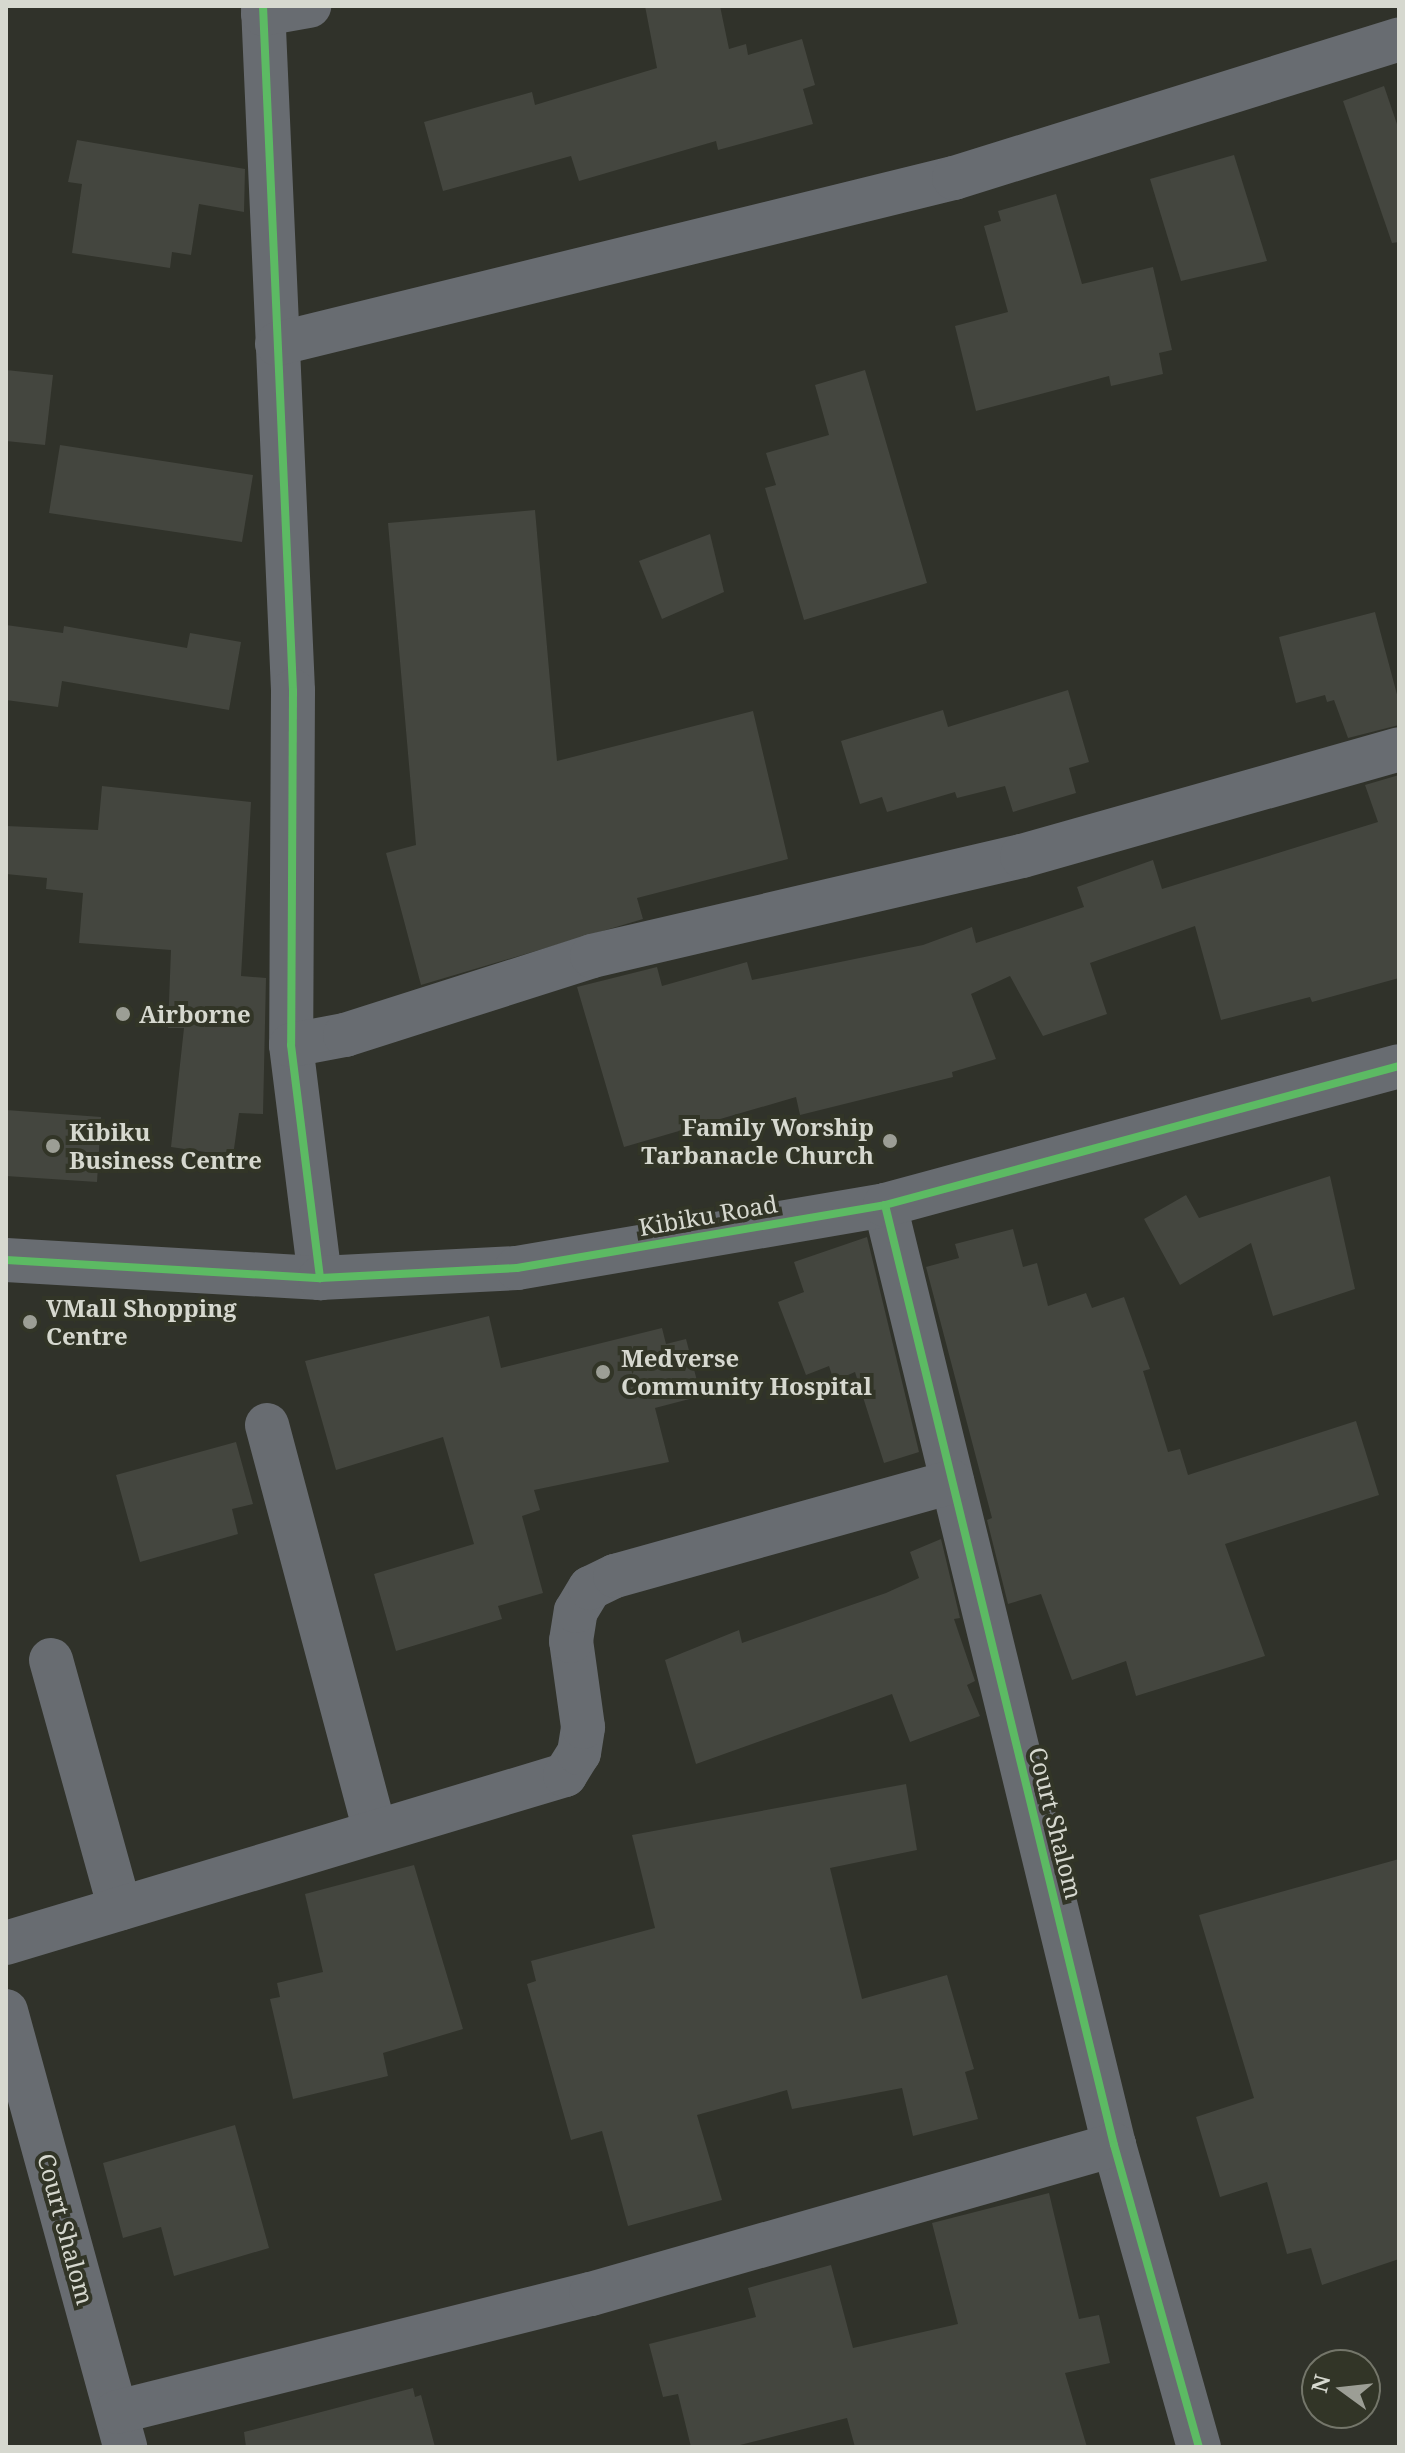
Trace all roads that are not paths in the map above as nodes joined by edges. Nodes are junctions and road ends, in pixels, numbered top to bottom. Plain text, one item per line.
1 (309, 6) edge
2 (263, 10) edge
3 (1399, 39) edge
4 (277, 344) junction
5 (1399, 749) edge
6 (291, 1045) junction
7 (1399, 1066) edge
8 (885, 1205) junction
9 (6, 1260) edge
10 (320, 1278) junction
11 (267, 1425) dead end
12 (952, 1482) junction
13 (51, 1660) dead end
14 (375, 1831) junction
15 (120, 1909) junction
16 (6, 1943) edge
17 (6, 2011) edge
18 (1114, 2145) junction
19 (121, 2430) edge
20 (1199, 2447) edge

1 - 2 street
2 - 4 street
3 - 4 street
4 - 6 street
5 - 6 street
6 - 10 street
7 - 8 street, Kibiku Road
8 - 10 street, Kibiku Road
8 - 12 street, Court Shalom
9 - 10 street, Kibiku Road
11 - 14 street
12 - 14 street
12 - 18 street, Court Shalom
13 - 15 street
14 - 15 street
15 - 16 street
17 - 19 street, Court Shalom
18 - 19 street
18 - 20 street, Court Shalom

